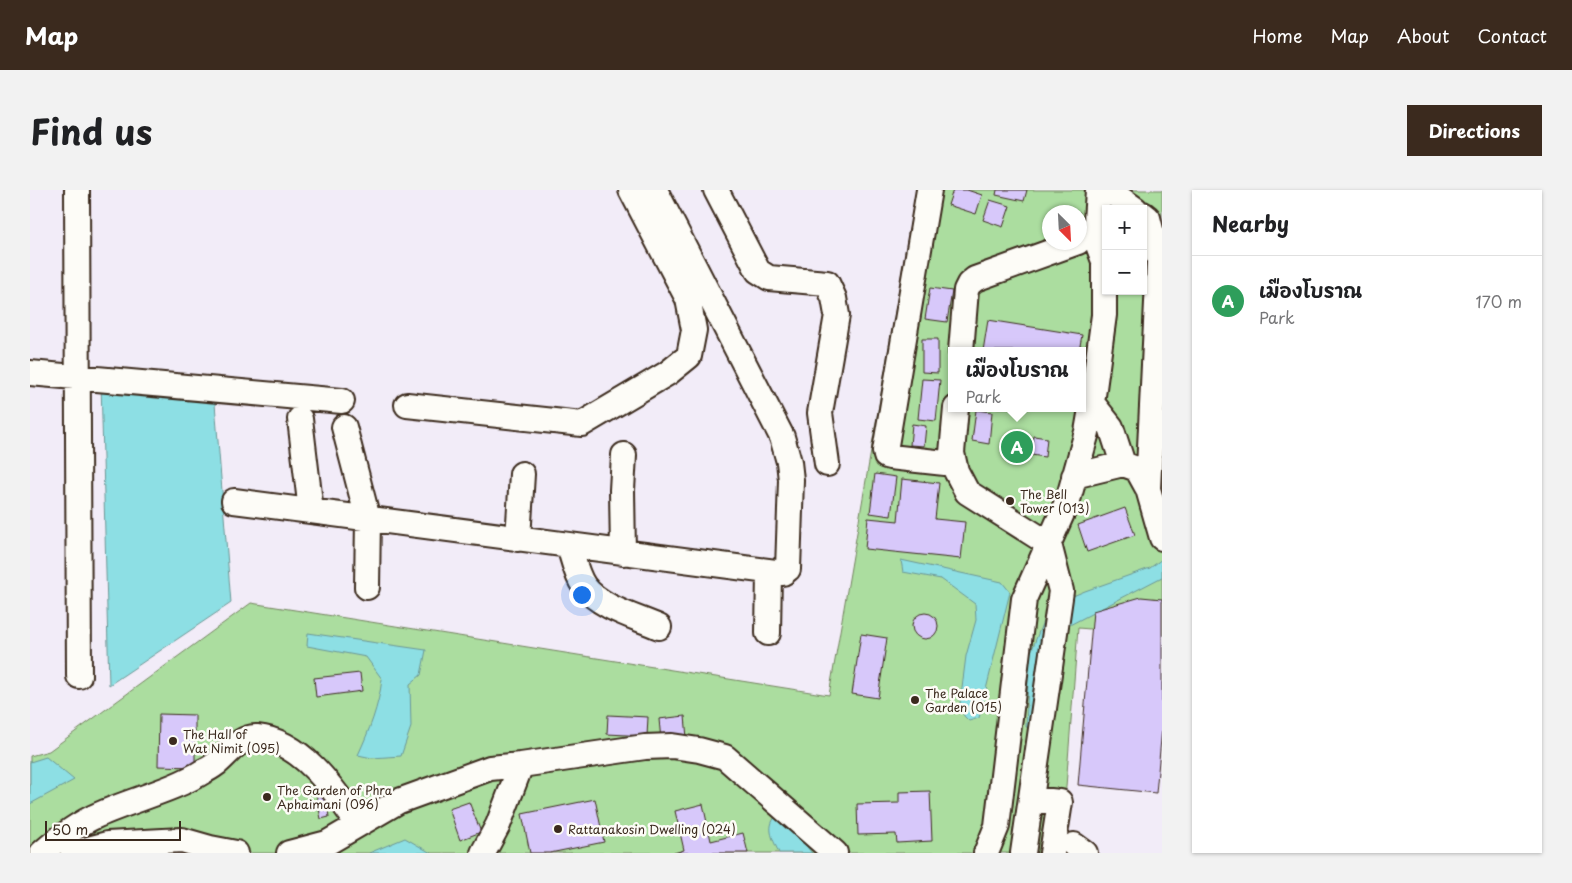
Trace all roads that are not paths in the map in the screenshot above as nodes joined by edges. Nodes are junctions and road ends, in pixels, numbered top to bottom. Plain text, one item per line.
1 (77, 190) edge
2 (631, 190) edge
3 (655, 190) edge
4 (716, 190) edge
5 (929, 190) edge
6 (1098, 190) edge
7 (1108, 190) edge
8 (1129, 205) edge
9 (1152, 224) edge
10 (1087, 229) edge
11 (1087, 243) edge
12 (1056, 250) edge
13 (961, 347) edge
14 (30, 373) edge
15 (79, 377) junction
16 (342, 401) dead end
17 (1092, 404) junction
18 (407, 405) dead end
19 (956, 412) edge
20 (300, 419) dead end
21 (344, 427) dead end
22 (624, 454) dead end
23 (827, 464) dead end
24 (954, 464) junction
25 (1123, 464) junction
26 (522, 474) dead end
27 (1074, 476) junction
28 (1148, 489) junction
29 (234, 501) dead end
30 (311, 511) junction
31 (368, 519) junction
32 (1161, 528) edge
33 (518, 539) junction
34 (1049, 544) junction
35 (568, 546) junction
36 (623, 553) junction
37 (768, 572) junction
38 (367, 587) dead end
39 (659, 627) dead end
40 (768, 633) dead end
41 (78, 676) dead end
42 (521, 766) junction
43 (1031, 799) junction
44 (358, 824) junction
45 (1070, 850) edge
46 (42, 853) edge
47 (73, 853) edge
48 (236, 853) edge
49 (289, 853) edge
50 (483, 853) edge
51 (835, 853) edge
52 (986, 853) edge
53 (1023, 853) edge

1 - 15 street
2 - 18 street
3 - 37 street
4 - 23 street
5 - 24 street
6 - 10 street
7 - 8 street
9 - 28 street
11 - 17 street
12 - 13 street
14 - 15 street
15 - 16 street
15 - 41 street
17 - 25 street
17 - 27 street
19 - 24 street
20 - 30 street
21 - 31 street
22 - 36 street
24 - 34 street
25 - 27 street
25 - 28 street
26 - 33 street
27 - 34 street
28 - 32 street
29 - 30 street
30 - 31 street
31 - 33 street
31 - 38 street
33 - 35 street
34 - 43 street
34 - 52 street
35 - 36 street
35 - 39 street
36 - 37 street
37 - 40 street
42 - 44 street
42 - 50 street
42 - 51 street
43 - 45 street
43 - 53 street
44 - 46 street
44 - 49 street
47 - 48 street

